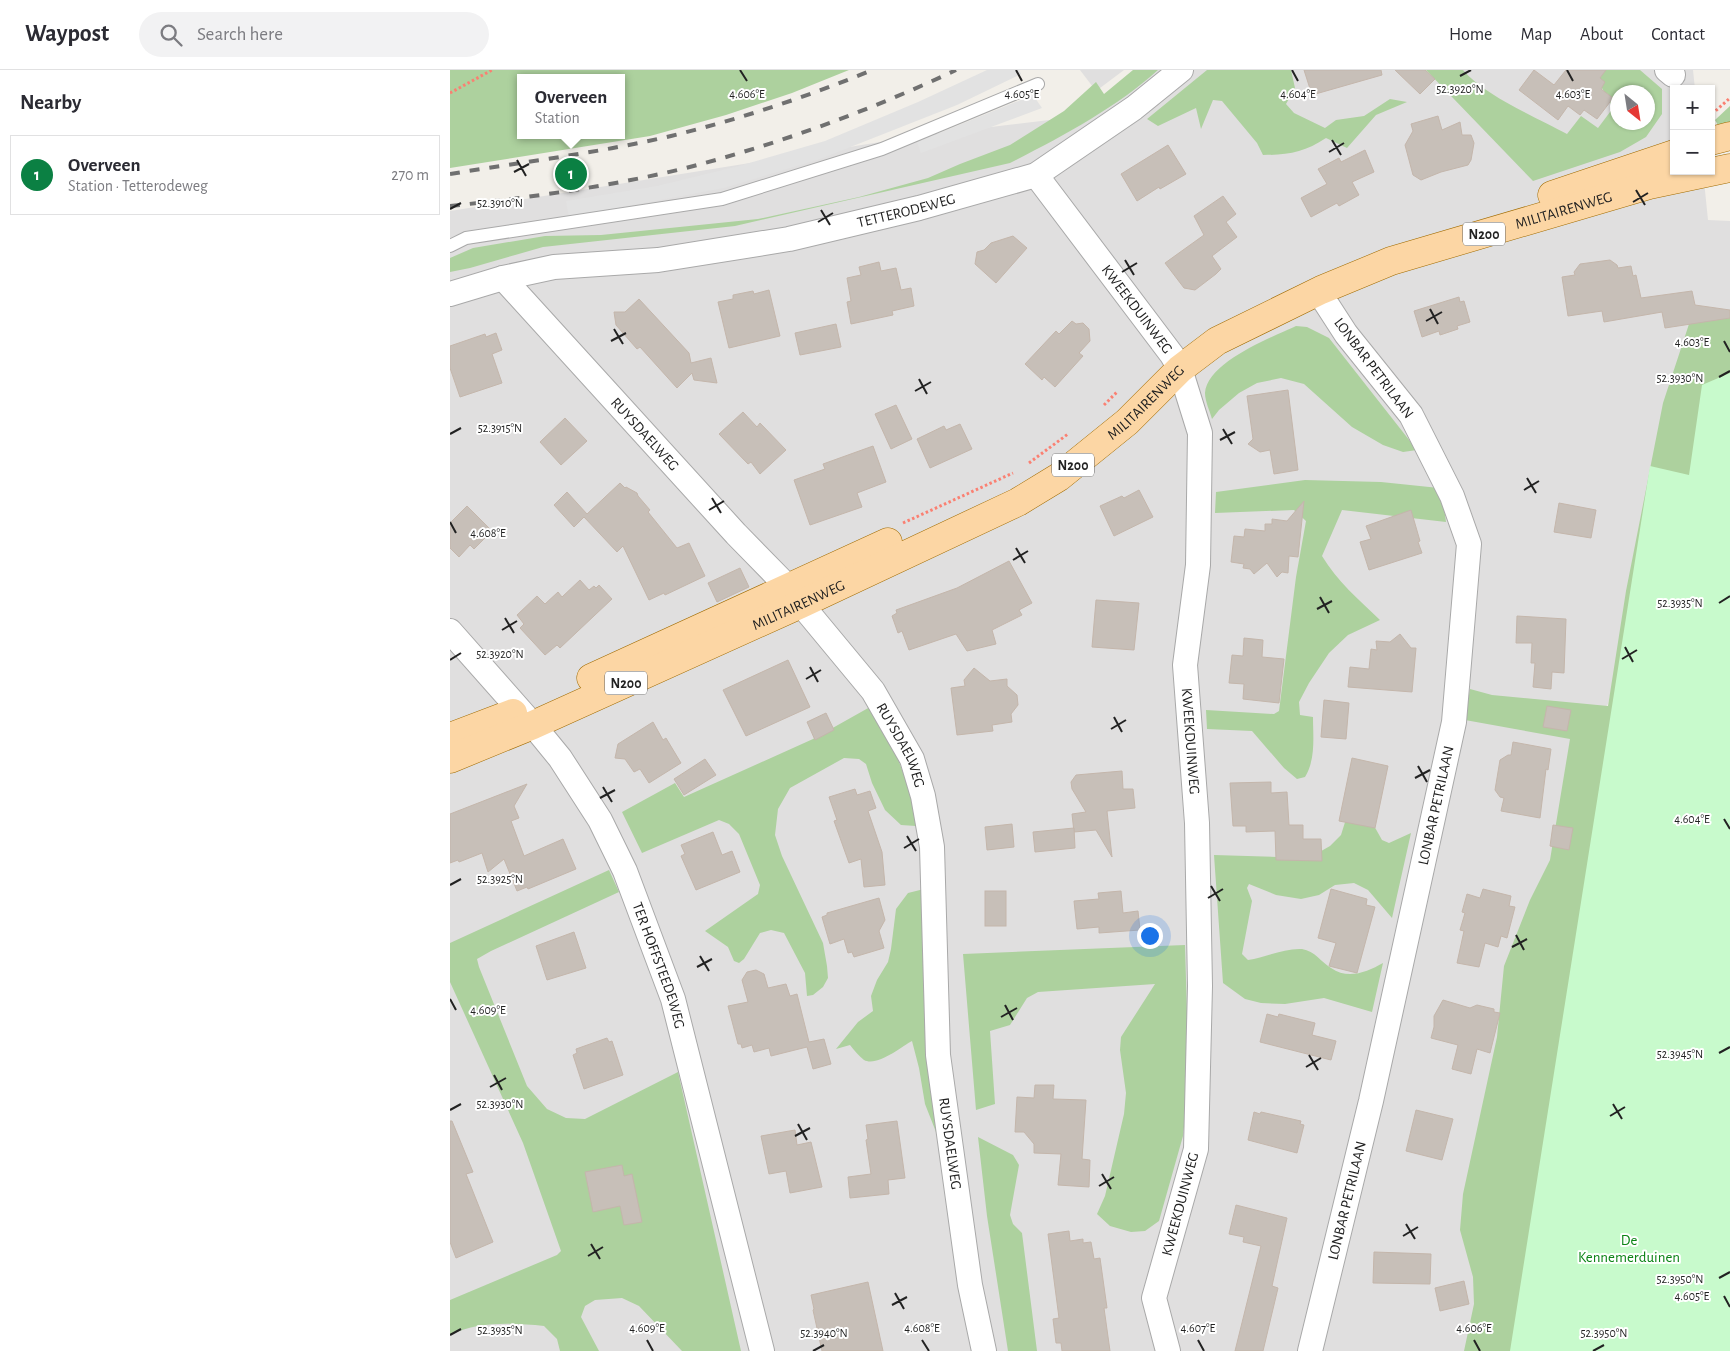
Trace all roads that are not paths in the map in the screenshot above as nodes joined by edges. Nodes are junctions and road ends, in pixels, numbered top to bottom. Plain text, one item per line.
1 (1181, 70) edge
2 (1038, 84) dead end
3 (1730, 136) edge
4 (1715, 140) edge
5 (1670, 155) edge
6 (1730, 168) edge
7 (1036, 175) junction
8 (450, 246) edge
9 (503, 278) junction
10 (1321, 290) junction
11 (450, 294) edge
12 (1176, 362) junction
13 (794, 596) junction
14 (450, 631) edge
15 (527, 717) junction
16 (450, 737) edge
17 (450, 759) edge
18 (762, 1351) edge
19 (984, 1351) edge
20 (1168, 1351) edge
21 (1310, 1351) edge

1 - 7 street, TETTERODEWEG
2 - 8 lane
3 - 4 main road
5 - 12 main road, MILITAIRENWEG / N200
6 - 10 main road, MILITAIRENWEG / N200
7 - 9 street, TETTERODEWEG
7 - 12 street, KWEEKDUINWEG
9 - 11 street, TETTERODEWEG
9 - 13 street, RUYSDAELWEG
10 - 12 main road, MILITAIRENWEG / N200
10 - 21 street, LONBAR PETRILAAN
12 - 13 main road, MILITAIRENWEG / N200
12 - 20 street, KWEEKDUINWEG
13 - 15 main road, MILITAIRENWEG / N200
13 - 19 street, RUYSDAELWEG
14 - 15 street, TER HOFFSTEEDEWEG
15 - 16 main road, MILITAIRENWEG / N200
15 - 17 main road, MILITAIRENWEG / N200
15 - 18 street, TER HOFFSTEEDEWEG

